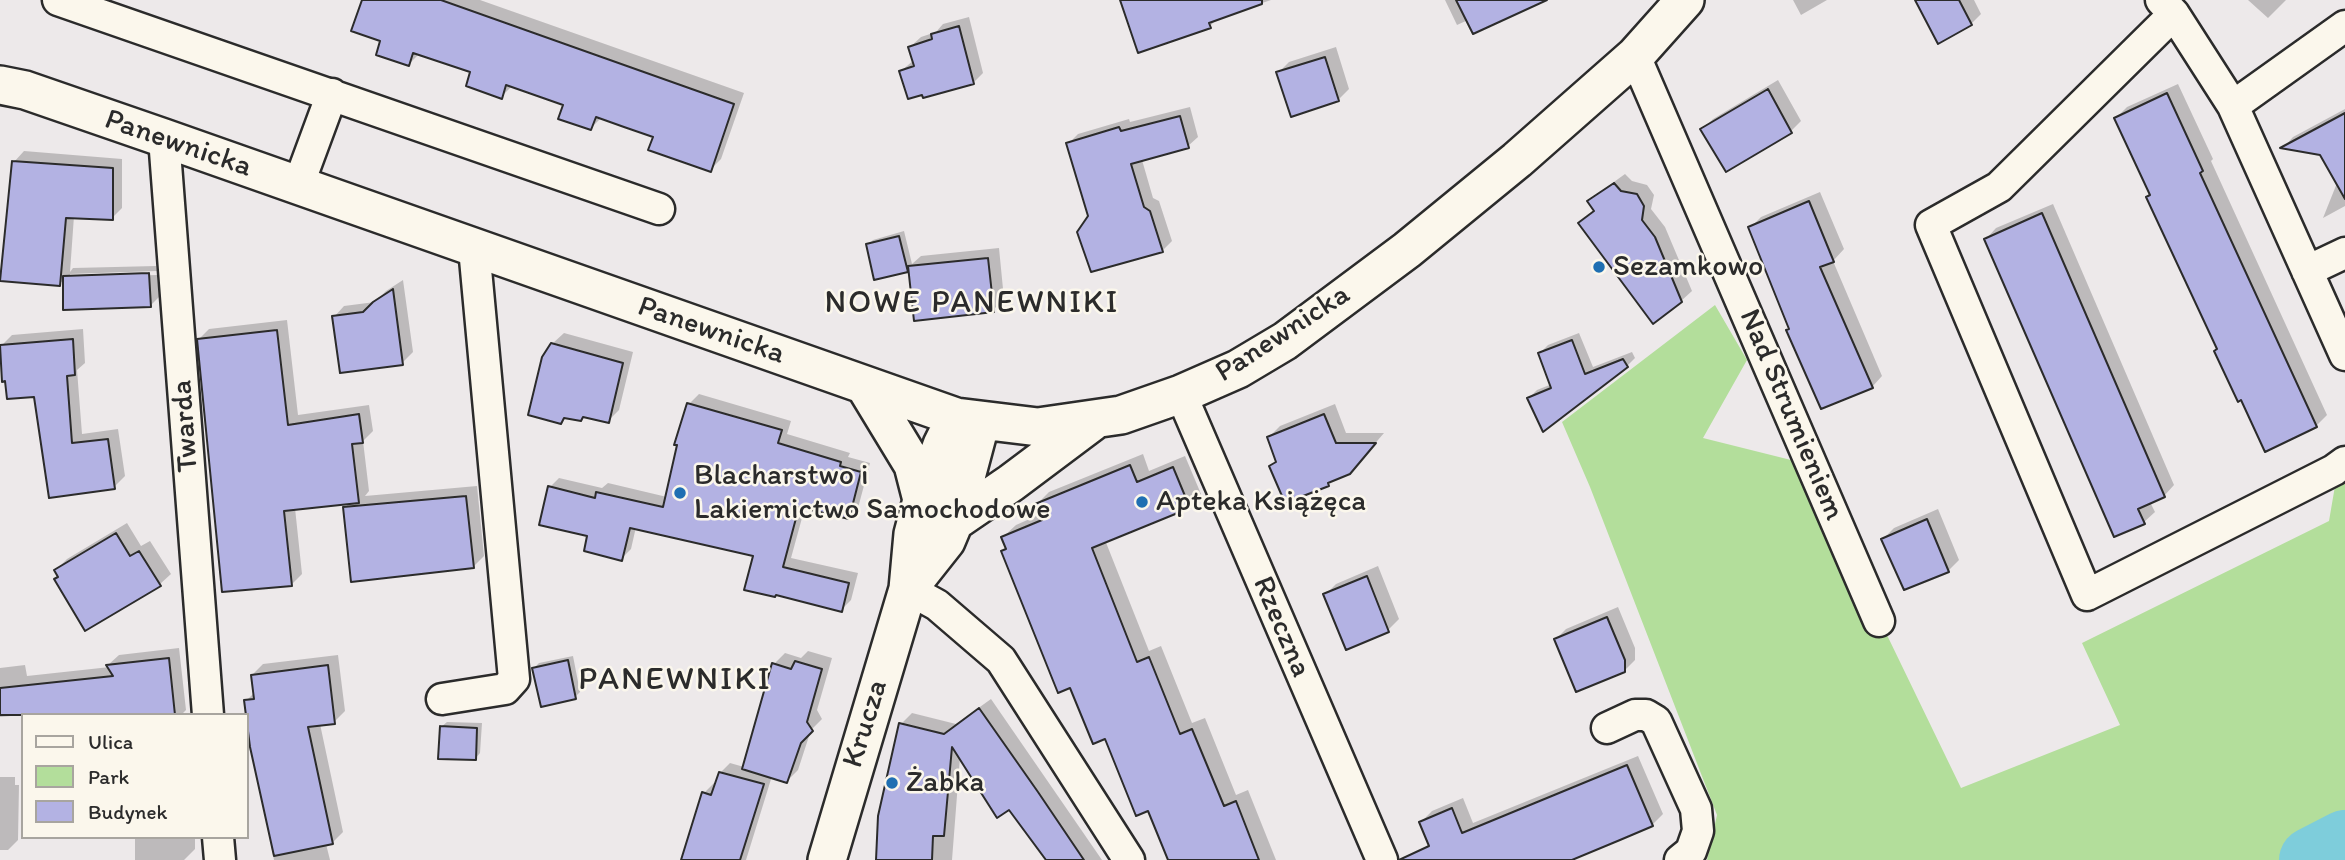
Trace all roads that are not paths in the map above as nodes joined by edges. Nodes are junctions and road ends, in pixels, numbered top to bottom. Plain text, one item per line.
1 (58, 0) edge
2 (1685, 0) edge
3 (2168, 7) edge
4 (2345, 26) edge
5 (1635, 56) junction
6 (0, 85) edge
7 (332, 94) junction
8 (2234, 106) junction
9 (164, 138) junction
10 (298, 186) junction
11 (659, 209) dead end
12 (474, 248) junction
13 (2345, 253) edge
14 (2307, 271) junction
15 (2345, 355) edge
16 (865, 386) junction
17 (1181, 394) junction
18 (968, 419) junction
19 (1095, 419) junction
20 (2345, 462) edge
21 (922, 500) junction
22 (954, 522) junction
23 (908, 589) junction
24 (1880, 621) dead end
25 (442, 699) dead end
26 (208, 713) edge
27 (1607, 728) dead end
28 (218, 839) edge
29 (219, 860) edge
30 (827, 860) edge
31 (1129, 860) edge
32 (1382, 860) edge
33 (1680, 860) edge

1 - 7 street
2 - 5 street, Panewnicka
3 - 8 street
3 - 20 street
4 - 8 street
5 - 17 street, Panewnicka
5 - 24 street, Nad Strumieniem
6 - 9 street, Panewnicka
7 - 10 street
7 - 11 street
8 - 14 street
9 - 10 street, Panewnicka
9 - 26 street, Twarda
10 - 12 street, Panewnicka
12 - 16 street, Panewnicka
12 - 25 street
13 - 14 street
14 - 15 street
16 - 18 street, Panewnicka
16 - 21 street
17 - 19 street, Panewnicka
17 - 32 street, Rzeczna
18 - 19 street, Panewnicka
18 - 21 street, Krucza
18 - 22 street, Krucza
19 - 22 street
21 - 23 street, Krucza
22 - 23 street, Krucza
23 - 30 street, Krucza
23 - 31 street
27 - 33 street
28 - 29 street

